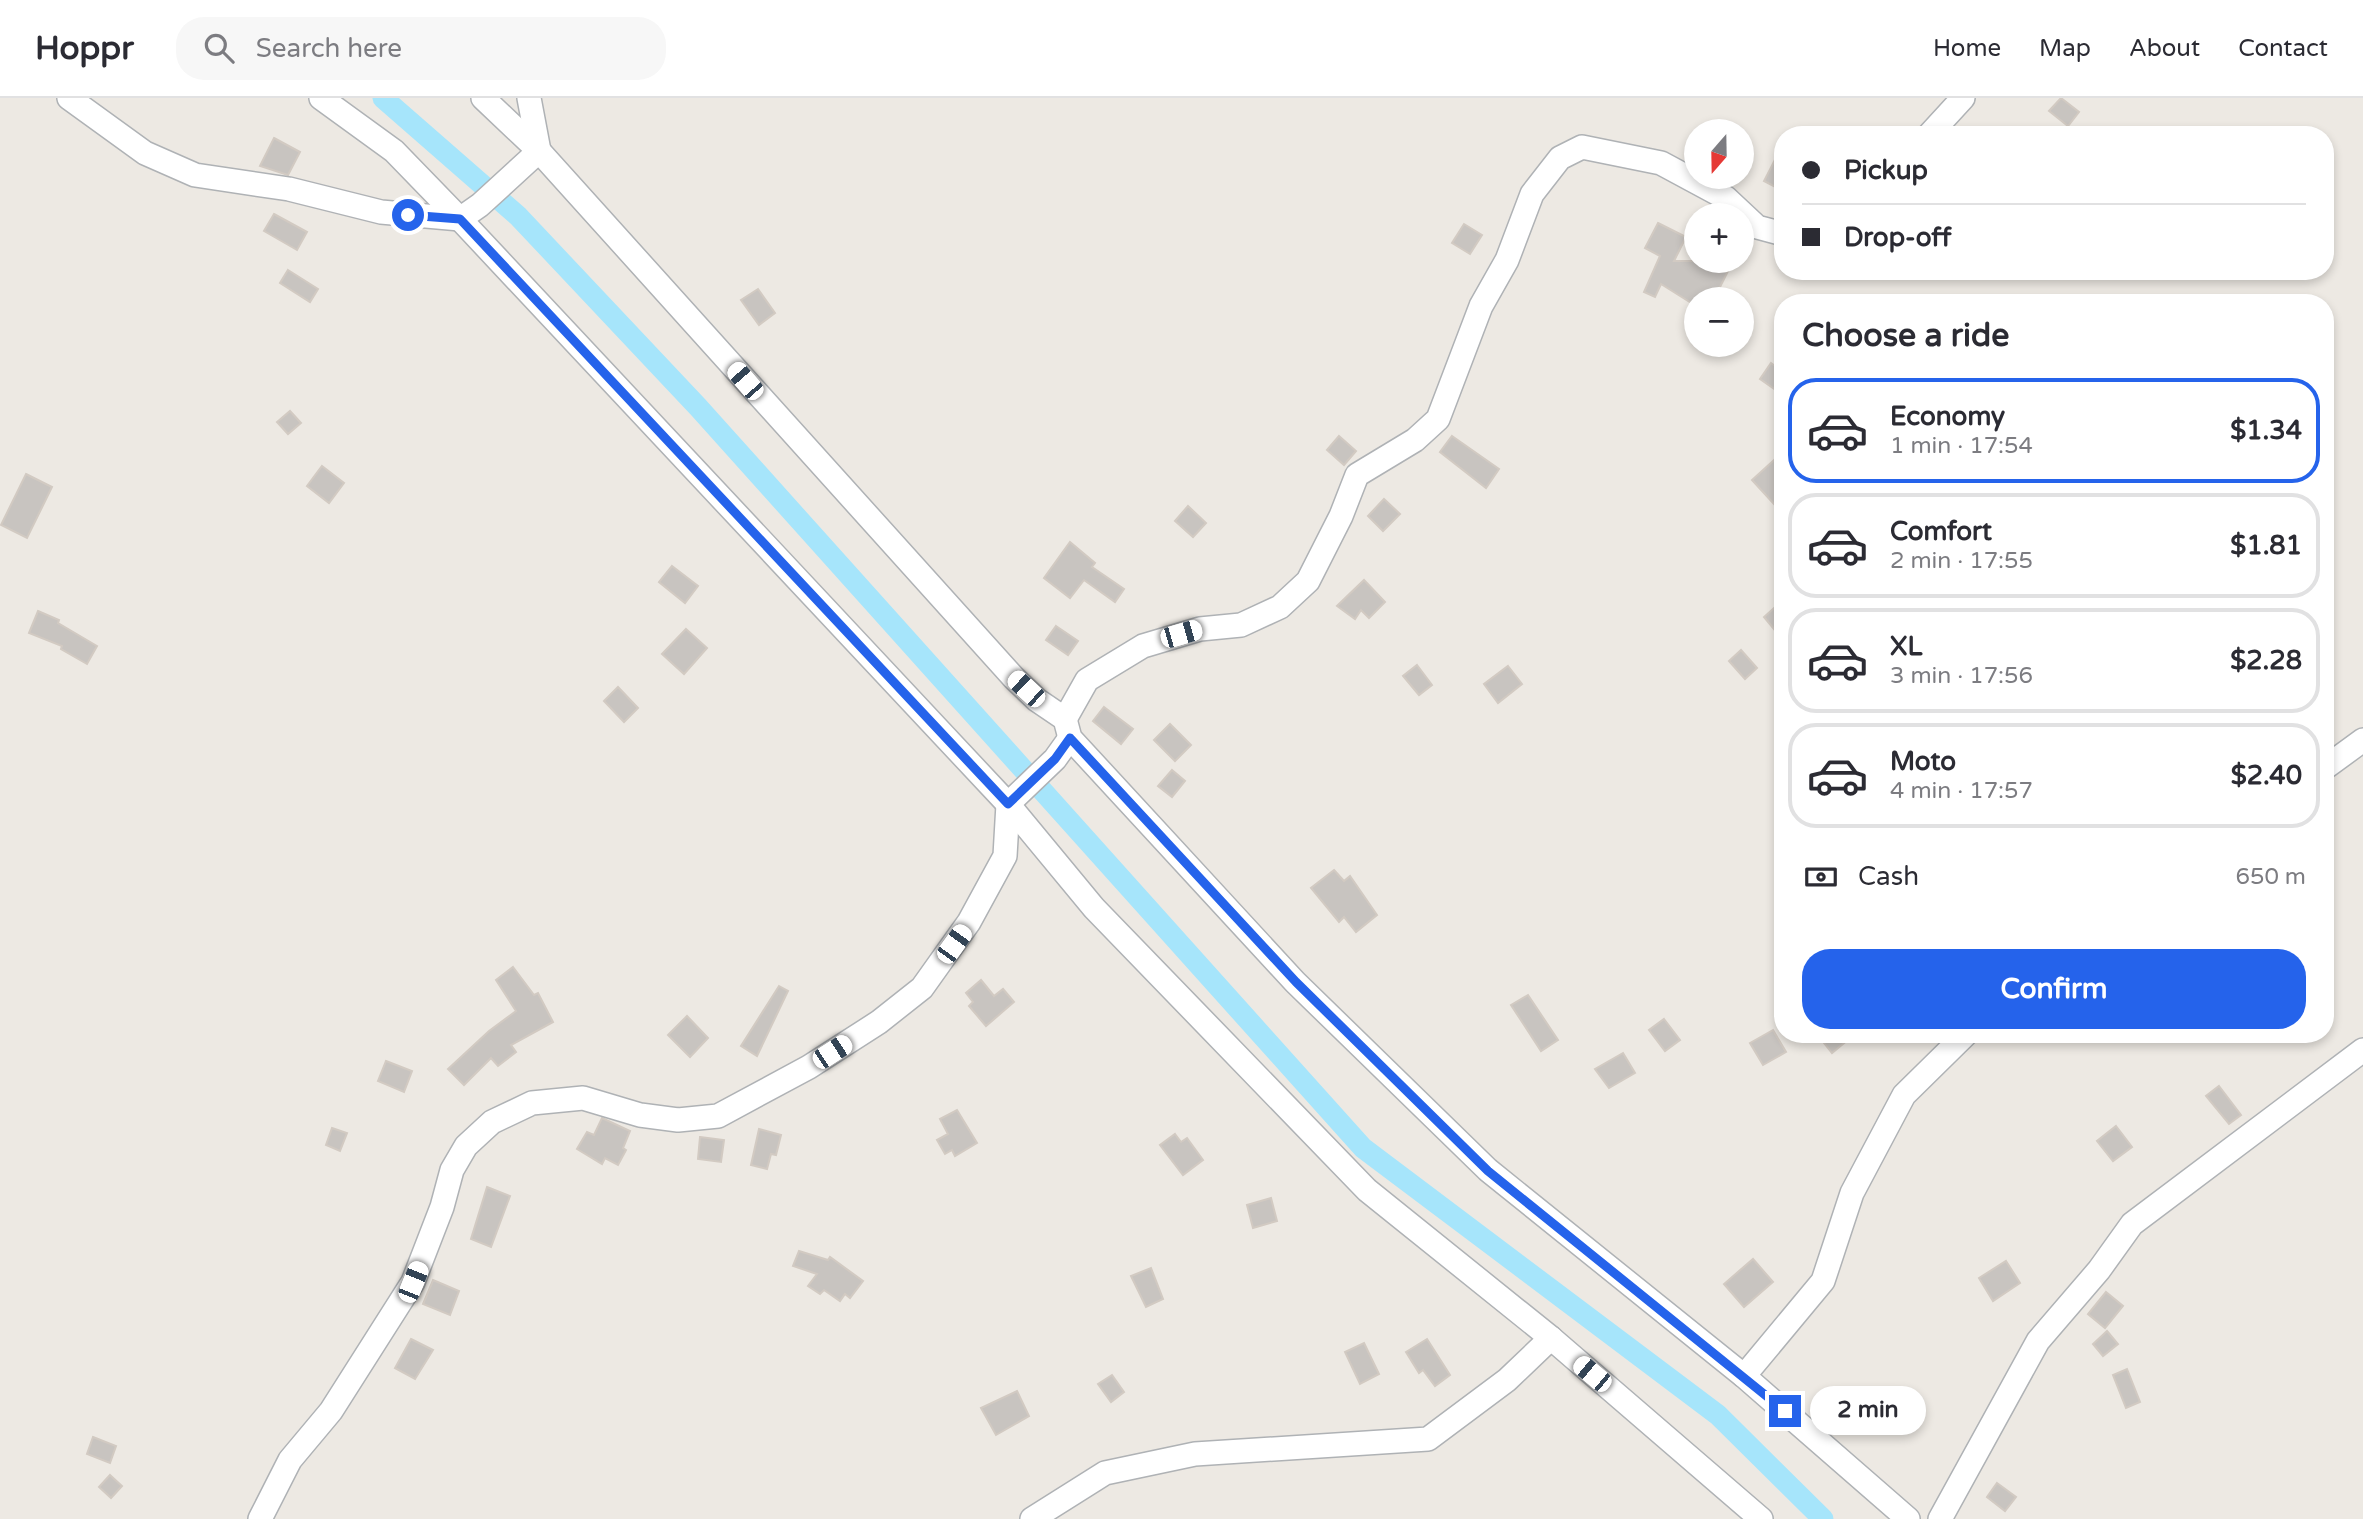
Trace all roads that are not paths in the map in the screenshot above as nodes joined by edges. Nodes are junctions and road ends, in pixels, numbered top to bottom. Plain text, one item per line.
1 (69, 98) edge
2 (321, 98) edge
3 (484, 98) edge
4 (529, 98) edge
5 (1963, 98) edge
6 (1937, 126) edge
7 (532, 158) junction
8 (460, 219) junction
9 (1774, 232) edge
10 (1068, 729) junction
11 (2363, 740) edge
12 (2334, 761) edge
13 (1008, 804) junction
14 (1957, 1043) edge
15 (2363, 1050) edge
16 (1551, 1338) junction
17 (1744, 1376) junction
18 (260, 1519) edge
19 (1032, 1519) edge
20 (1761, 1519) edge
21 (1908, 1519) edge
22 (1940, 1519) edge

1 - 8 street
2 - 8 street
3 - 7 street
4 - 7 street
5 - 6 street
7 - 8 street
7 - 10 street
8 - 13 street
9 - 10 street
10 - 13 street
10 - 17 street
11 - 12 street
13 - 16 street
13 - 18 street
14 - 17 street
15 - 22 street
16 - 19 street
16 - 20 street
17 - 21 street

